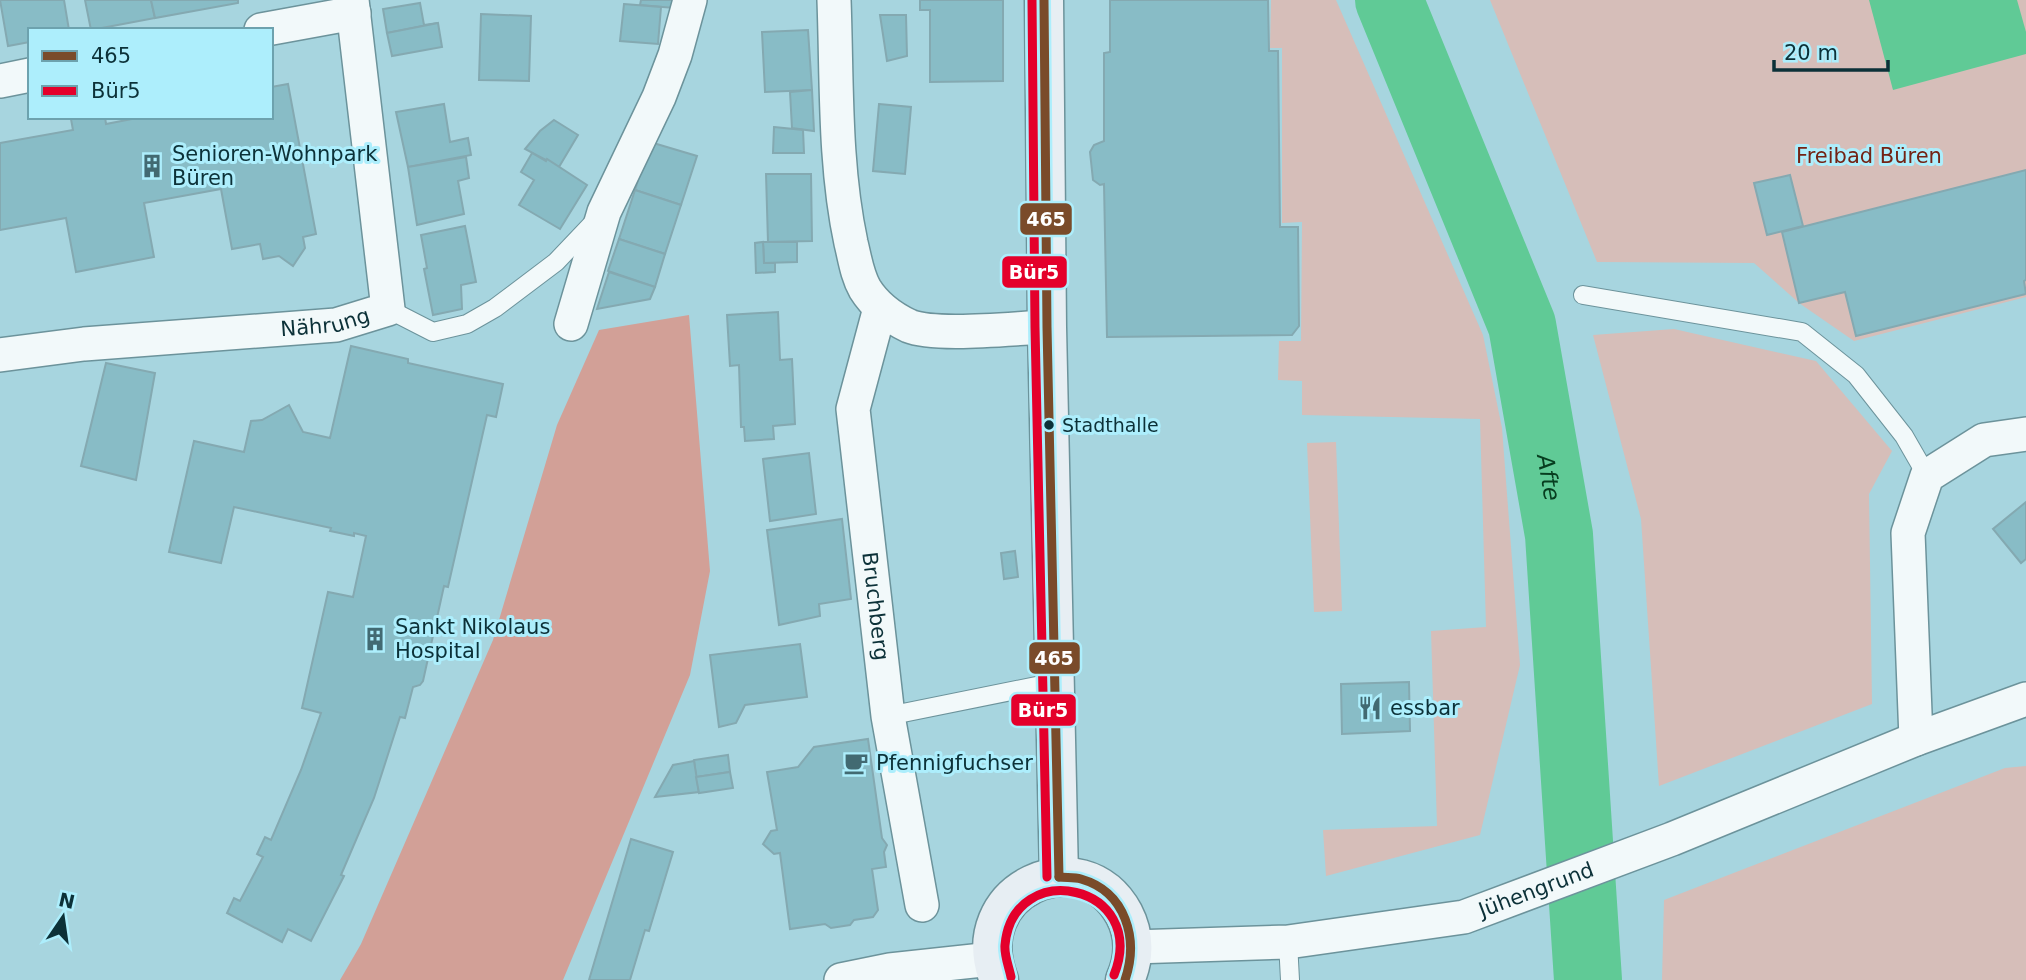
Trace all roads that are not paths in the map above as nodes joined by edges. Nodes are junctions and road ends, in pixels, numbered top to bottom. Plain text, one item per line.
1 (691, 0) edge
2 (834, 0) edge
3 (1044, 0) edge
4 (353, 6) edge
5 (269, 28) edge
6 (28, 75) edge
7 (0, 81) edge
8 (604, 212) junction
9 (1583, 295) dead end
10 (880, 308) junction
11 (388, 309) junction
12 (571, 324) dead end
13 (1047, 327) junction
14 (0, 355) edge
15 (2026, 433) edge
16 (1927, 476) junction
17 (1056, 682) junction
18 (2026, 699) edge
19 (888, 716) junction
20 (1916, 739) junction
21 (1059, 877) junction
22 (922, 905) dead end
23 (1288, 942) junction
24 (1129, 963) edge
25 (996, 970) edge
26 (841, 980) edge
27 (1290, 980) edge

1 - 8 street, Nährung
2 - 10 street
3 - 13 main road
4 - 5 street
4 - 11 street
6 - 7 street
8 - 11 lane, Nährung
8 - 12 street, Nährung
9 - 16 lane
10 - 13 street
10 - 19 street, Bruchberg
11 - 14 street, Nährung
13 - 17 main road
15 - 16 street
16 - 20 street
17 - 19 lane
17 - 21 main road
18 - 20 street, Jühengrund
19 - 22 street, Bruchberg
20 - 23 street, Jühengrund
21 - 24 main road
21 - 25 main road
23 - 24 street, Jühengrund
23 - 27 lane
25 - 26 street

